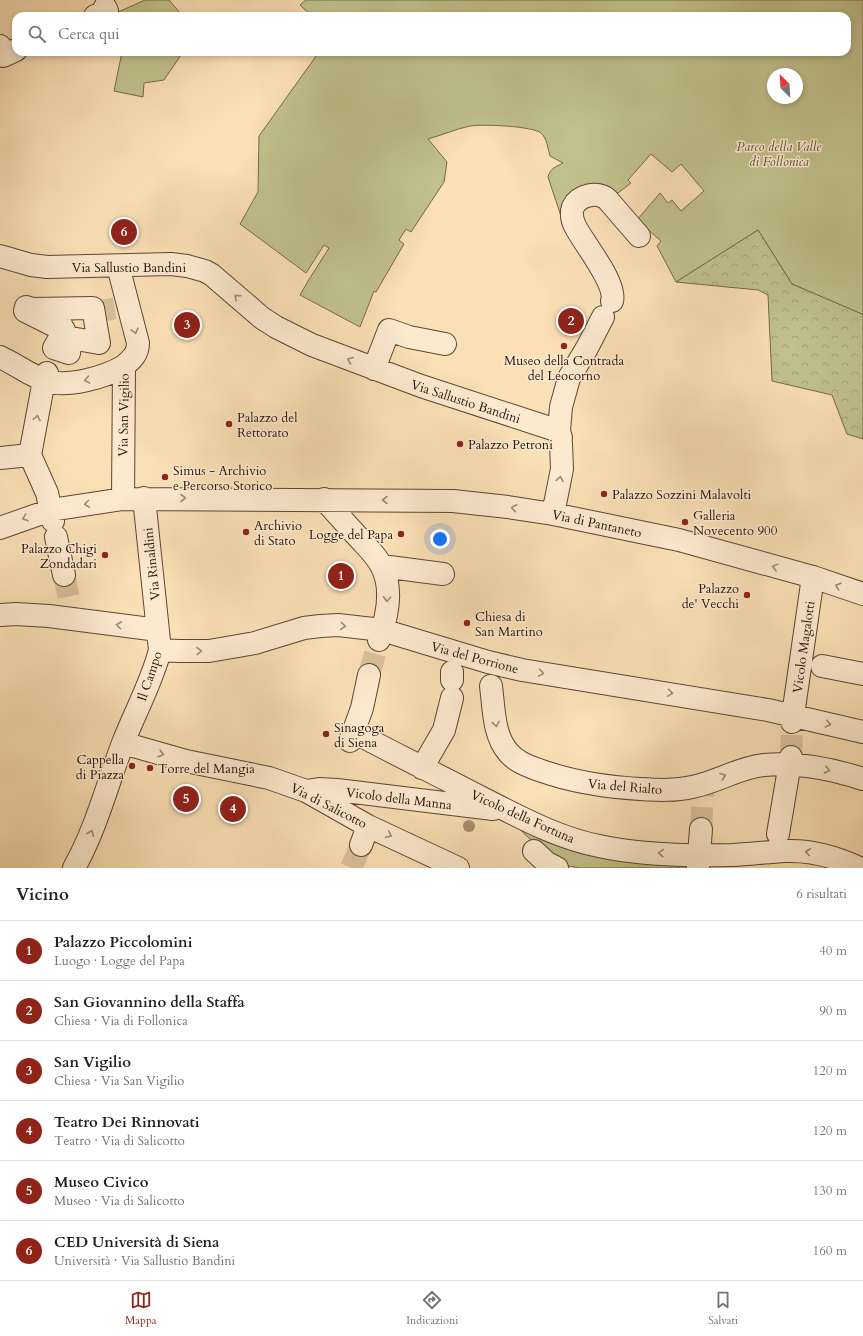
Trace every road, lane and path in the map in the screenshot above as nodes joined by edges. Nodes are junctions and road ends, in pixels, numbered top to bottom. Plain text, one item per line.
1 (639, 236) dead end
2 (0, 256) edge
3 (118, 266) junction
4 (93, 312) junction
5 (446, 344) dead end
6 (57, 349) junction
7 (0, 357) edge
8 (124, 366) junction
9 (374, 369) junction
10 (45, 377) junction
11 (560, 437) junction
12 (30, 455) junction
13 (0, 458) edge
14 (144, 498) junction
15 (123, 499) junction
16 (324, 499) junction
17 (553, 514) junction
18 (54, 523) junction
19 (0, 528) edge
20 (382, 566) junction
21 (443, 574) dead end
22 (64, 575) tunnel mouth
23 (813, 578) junction
24 (863, 594) edge
25 (0, 615) edge
26 (380, 635) junction
27 (159, 640) junction
28 (822, 666) dead end
29 (453, 673) junction
30 (490, 673) junction
31 (863, 674) edge
32 (369, 676) tunnel mouth
33 (792, 719) junction
34 (863, 732) edge
35 (123, 743) junction
36 (790, 761) junction
37 (422, 768) junction
38 (863, 779) edge
39 (306, 790) junction
40 (503, 815) junction
41 (701, 830) tunnel mouth
42 (534, 851) dead end
43 (775, 854) edge
44 (699, 862) edge
45 (74, 868) edge
46 (458, 868) edge
47 (557, 868) edge
48 (859, 868) edge

1 - 11 street
2 - 3 street, Via Sallustio Bandini
3 -> 8 street, Via San Vigilio
9 -> 3 street, Via Sallustio Bandini
4 - 6 street
4 - 6 street
4 - 6 street
5 - 9 street
7 - 10 street
8 -> 10 street
8 - 15 street, Via San Vigilio
9 - 11 street, Via Sallustio Bandini
12 -> 10 street
17 -> 11 street
12 - 13 street
12 - 18 street
14 - 15 street, Via di Pantaneto
14 -> 16 street, Via di Pantaneto
14 - 27 street, Via Rinaldini
15 -> 18 street, Via di Pantaneto
17 -> 16 street, Via di Pantaneto
16 - 20 street
23 -> 17 street, Via di Pantaneto
18 -> 19 street, Via di Pantaneto
18 - 22 street
20 - 21 street
20 -> 26 street
24 -> 23 street, Via di Pantaneto
23 - 33 street, Vicolo Magalotti
27 -> 25 street
27 -> 26 street, Via del Porrione
26 - 29 street, Via del Porrione
27 - 35 street, Il Campo
28 - 31 street
29 - 30 street, Via del Porrione
29 - 37 street
30 -> 33 street, Via del Porrione
30 -> 36 street, Via del Rialto
32 - 37 street, Vicolo della Fortuna
33 -> 34 street, Via del Porrione
35 -> 39 street, Via di Salicotto
45 -> 35 street, Il Campo
36 -> 38 street, Via del Rialto
36 - 43 street
37 - 40 street, Vicolo della Fortuna
39 - 40 street, Vicolo della Manna
39 -> 46 street, Via di Salicotto
44 -> 40 street, Vicolo della Fortuna
41 - 44 street
42 - 47 street
43 - 44 street, Vicolo della Fortuna
48 -> 43 street, Vicolo della Fortuna

